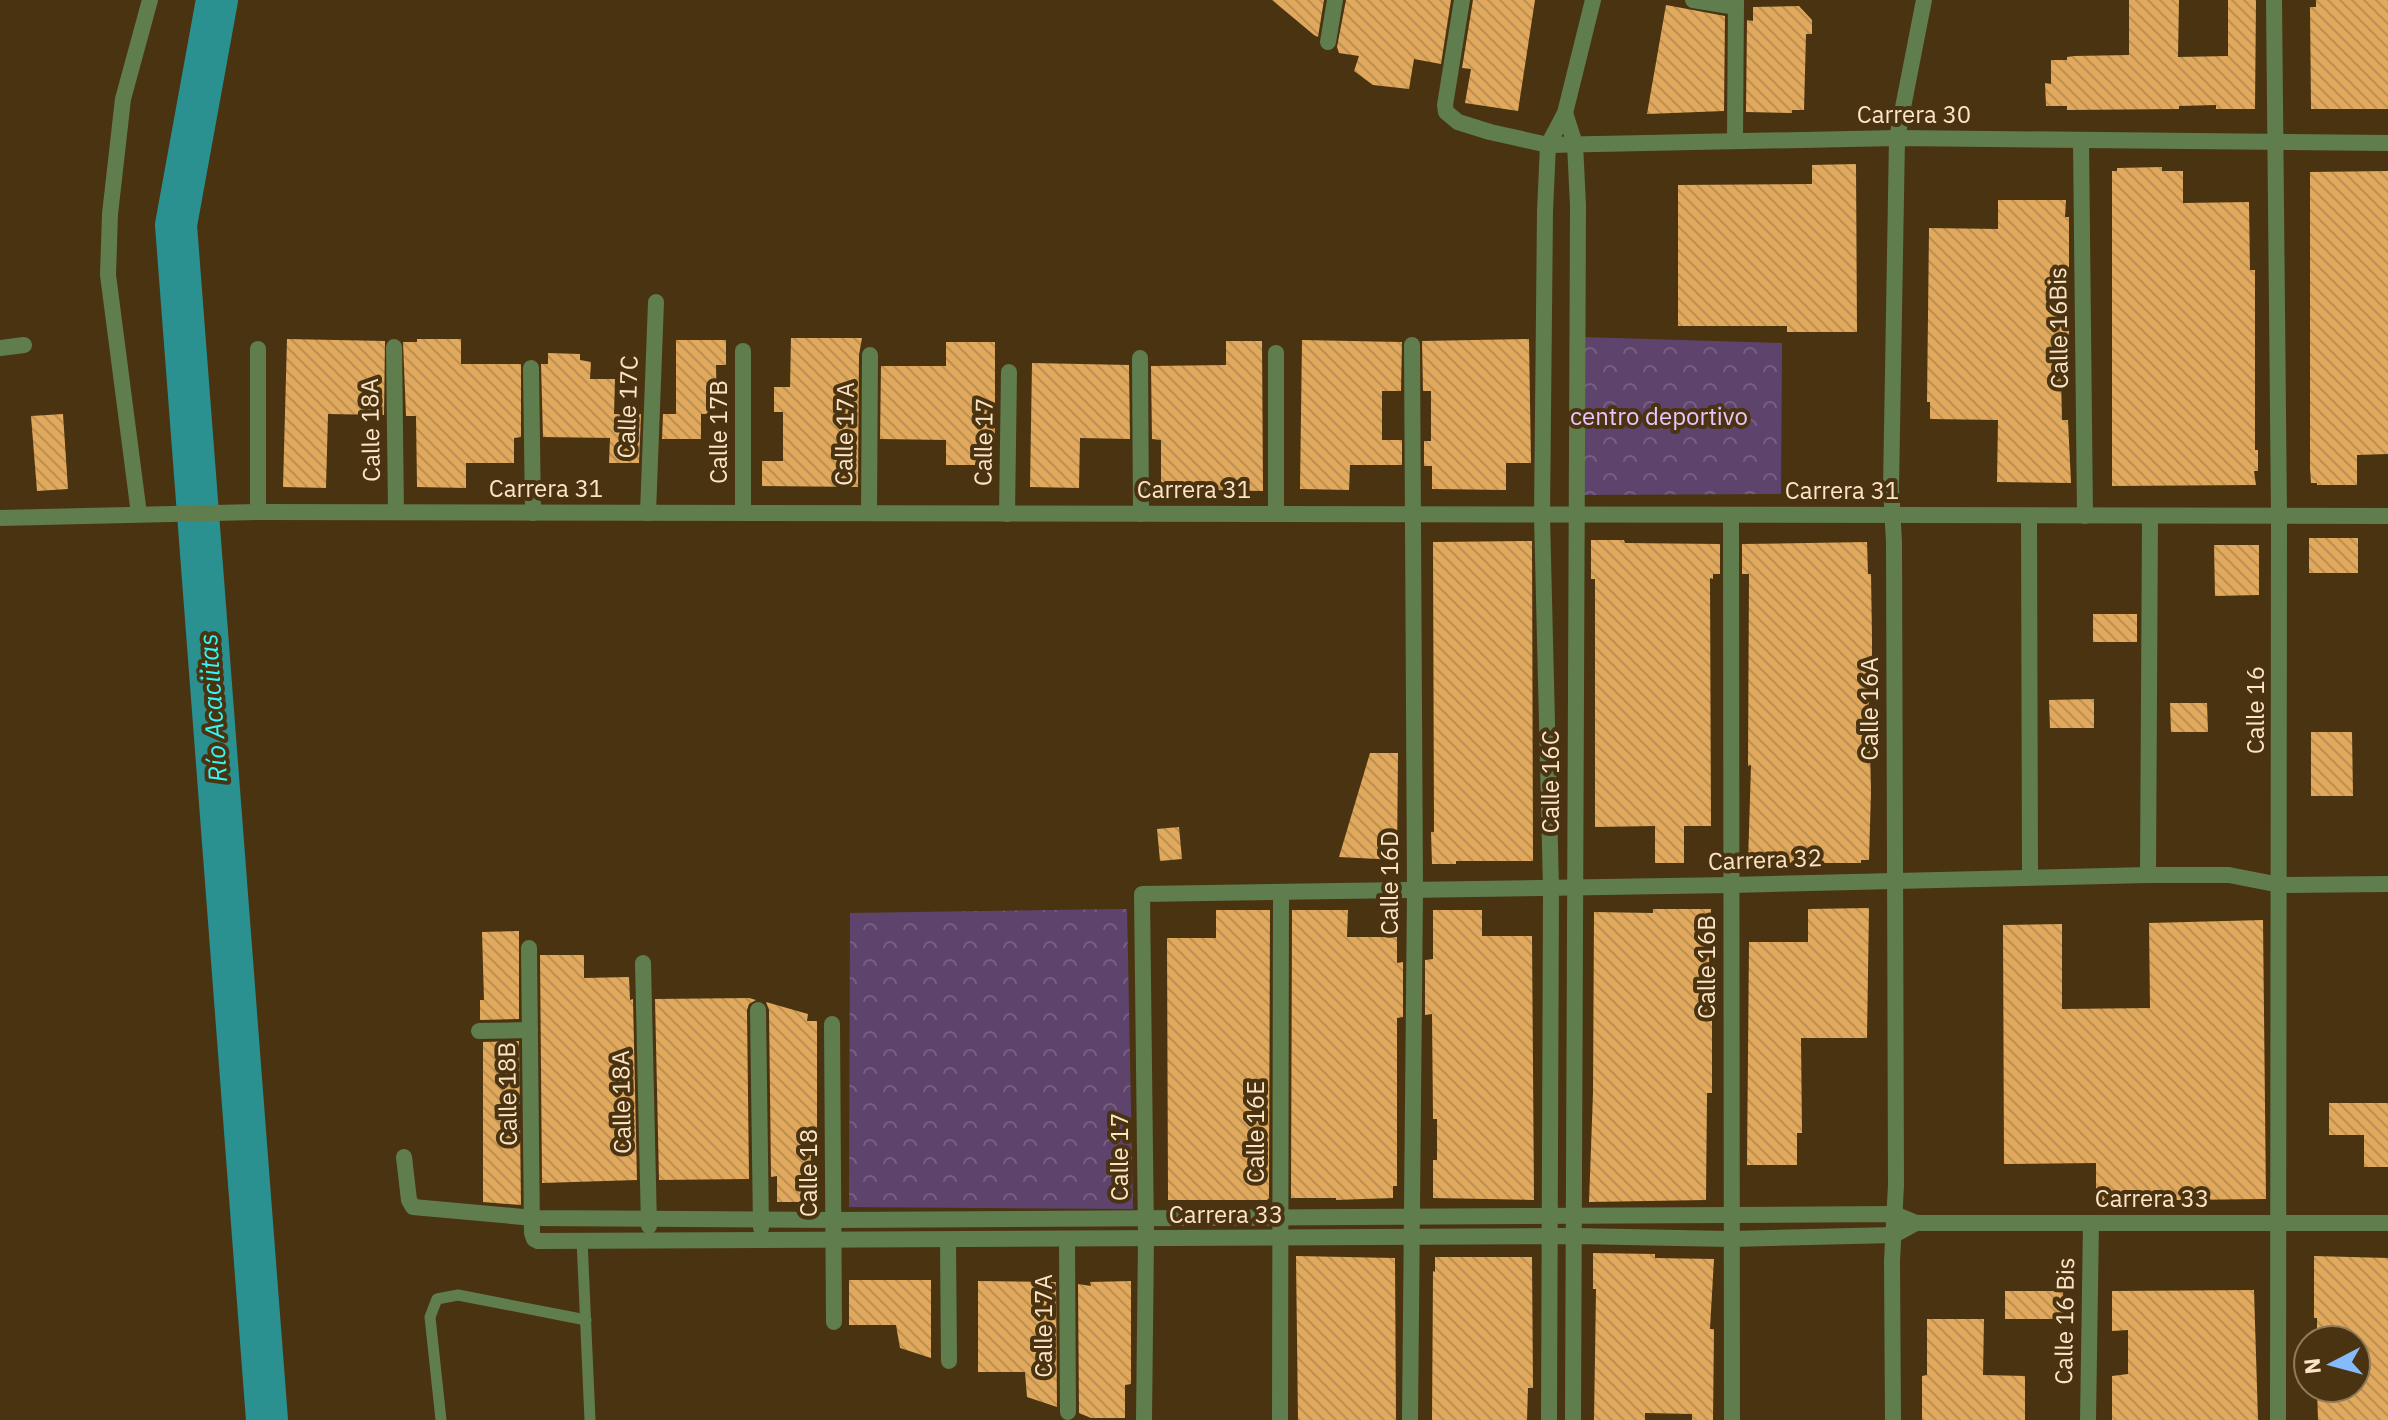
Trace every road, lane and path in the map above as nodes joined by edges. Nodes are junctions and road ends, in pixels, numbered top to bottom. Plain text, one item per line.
1 (150, 0) edge
2 (1335, 0) edge
3 (1462, 0) edge
4 (1593, 0) edge
5 (1693, 0) edge
6 (1924, 0) edge
7 (2274, 0) edge
8 (1736, 3) edge
9 (1328, 42) dead end
10 (1565, 113) junction
11 (1897, 138) junction
12 (1735, 139) junction
13 (2081, 140) junction
14 (2274, 143) junction
15 (2388, 143) edge
16 (1575, 144) junction
17 (1548, 145) junction
18 (656, 302) dead end
19 (24, 345) dead end
20 (1412, 345) dead end
21 (394, 347) dead end
22 (0, 348) edge
23 (258, 349) dead end
24 (743, 351) dead end
25 (1276, 353) dead end
26 (870, 355) dead end
27 (1140, 358) dead end
28 (531, 368) dead end
29 (1009, 372) dead end
30 (258, 512) junction
31 (396, 512) junction
32 (533, 513) junction
33 (648, 513) junction
34 (743, 513) junction
35 (869, 513) junction
36 (1576, 513) junction
37 (144, 514) junction
38 (1007, 514) junction
39 (1141, 514) junction
40 (1276, 514) junction
41 (1414, 514) junction
42 (1731, 515) junction
43 (1893, 515) junction
44 (1542, 516) junction
45 (2029, 516) junction
46 (2085, 516) junction
47 (2150, 516) junction
48 (2279, 516) junction
49 (2388, 516) edge
50 (0, 518) edge
51 (2148, 875) junction
52 (2030, 877) junction
53 (1894, 880) junction
54 (2388, 884) edge
55 (1731, 885) junction
56 (2280, 885) junction
57 (1575, 886) junction
58 (1551, 888) junction
59 (1415, 890) junction
60 (1281, 892) junction
61 (1142, 894) joint
62 (529, 948) dead end
63 (643, 963) dead end
64 (758, 1010) dead end
65 (832, 1024) dead end
66 (530, 1030) junction
67 (479, 1031) dead end
68 (404, 1157) dead end
69 (1894, 1214) junction
70 (1574, 1215) junction
71 (1410, 1216) junction
72 (1550, 1216) junction
73 (1731, 1216) junction
74 (534, 1218) junction
75 (649, 1218) junction
76 (761, 1218) junction
77 (1144, 1219) junction
78 (1280, 1219) junction
79 (833, 1220) junction
80 (1916, 1223) junction
81 (2091, 1223) junction
82 (2278, 1223) junction
83 (2388, 1223) edge
84 (1894, 1235) junction
85 (1574, 1236) junction
86 (1146, 1238) junction
87 (1549, 1238) junction
88 (534, 1239) joint
89 (1067, 1239) junction
90 (1280, 1239) junction
91 (1410, 1239) junction
92 (1731, 1239) junction
93 (582, 1240) junction
94 (649, 1240) junction
95 (760, 1240) junction
96 (833, 1240) junction
97 (948, 1241) junction
98 (586, 1320) junction
99 (834, 1322) dead end
100 (949, 1361) dead end
101 (1068, 1412) dead end
102 (441, 1420) edge
103 (590, 1420) edge
104 (1144, 1420) edge
105 (1280, 1420) edge
106 (1410, 1420) edge
107 (1549, 1420) edge
108 (1573, 1420) edge
109 (1732, 1420) edge
110 (1893, 1420) edge
111 (2088, 1420) edge
112 (2278, 1420) edge

1 - 37 street
2 - 9 street
3 - 17 street, Carrera 30
4 - 10 street
5 - 8 street
6 - 11 street, Calle 16A
7 - 14 street, Calle 16
8 - 12 street
10 - 16 street, Calle 16C
10 - 17 street
11 - 12 street, Carrera 30
11 - 13 street, Carrera 30
11 - 43 street, Calle 16A
12 - 16 street, Carrera 30
13 - 14 street, Carrera 30
13 - 46 street, Calle 16Bis
14 - 15 street, Carrera 30
14 - 48 street, Calle 16
16 - 17 street, Carrera 30
16 - 36 street, Calle 16C
17 - 44 street, Calle 16C
18 - 33 street, Calle 17C
19 - 22 street
20 - 41 street, Calle 16D
21 - 31 street, Calle 18A
23 - 30 street
24 - 34 street, Calle 17B
25 - 40 street
26 - 35 street, Calle 17A
27 - 39 street
28 - 32 street
29 - 38 street, Calle 17
30 - 31 street, Carrera 31
30 - 37 street, Carrera 31
31 - 32 street, Carrera 31
32 - 33 street, Carrera 31
33 - 34 street, Carrera 31
34 - 35 street, Carrera 31
35 - 38 street, Carrera 31
36 - 42 street, Carrera 31
36 - 44 street, Carrera 31
36 - 57 street, Calle 16C
37 - 50 street, Carrera 31
38 - 39 street, Carrera 31
39 - 40 street, Carrera 31
40 - 41 street, Carrera 31
41 - 44 street, Carrera 31
41 - 59 street, Calle 16D
42 - 43 street, Carrera 31
42 - 55 street, Calle 16B
43 - 45 street, Carrera 31
43 - 53 street, Calle 16A
44 - 58 street, Calle 16C
45 - 46 street, Carrera 31
45 - 52 street
46 - 47 street, Carrera 31
47 - 48 street, Carrera 31
47 - 51 street
48 - 49 street, Carrera 31
48 - 56 street, Calle 16
51 - 52 street, Carrera 32
51 - 56 street, Carrera 32
52 - 53 street, Carrera 32
53 - 55 street, Carrera 32
53 - 69 street, Calle 16A
54 - 56 street, Carrera 32
55 - 57 street, Carrera 32
55 - 73 street, Calle 16B
56 - 82 street, Calle 16
57 - 58 street, Carrera 32
57 - 70 street, Calle 16C
58 - 59 street, Carrera 32
58 - 72 street, Calle 16C
59 - 60 street, Carrera 32
59 - 71 street, Calle 16D
60 - 61 street, Carrera 32
60 - 78 street, Calle 16E
61 - 77 street, Calle 17
62 - 66 street, Calle 18B
63 - 75 street, Calle 18A
64 - 76 street
65 - 79 street, Calle 18
66 - 67 street
66 - 74 street, Calle 18B
68 - 74 street, Carrera 33
69 - 73 street, Carrera 33
69 - 80 street, Carrera 33
69 - 84 street, Calle 16A
70 - 72 street, Carrera 33
70 - 73 street, Carrera 33
70 - 85 street, Calle 16C
71 - 72 street, Carrera 33
71 - 78 street, Carrera 33
71 - 91 street, Calle 16D
72 - 87 street, Calle 16C
73 - 92 street, Calle 16B
74 - 75 street, Carrera 33
74 - 88 street, Calle 18B
75 - 76 street, Carrera 33
75 - 94 street, Calle 18A
76 - 79 street, Carrera 33
76 - 95 street
77 - 78 street, Carrera 33
77 - 79 street, Carrera 33
77 - 86 street, Calle 17
78 - 90 street, Calle 16E
79 - 96 street, Calle 18
80 - 81 street, Carrera 33
80 - 84 street, Carrera 33
81 - 82 street, Carrera 33
81 - 111 street, Calle 16 Bis
82 - 83 street, Carrera 33
82 - 112 street, Calle 16
84 - 92 street, Carrera 33
84 - 110 street, Calle 16A
85 - 87 street, Carrera 33
85 - 92 street, Carrera 33
85 - 108 street, Calle 16C
86 - 89 street, Carrera 33
86 - 90 street, Carrera 33
86 - 104 street, Calle 17
87 - 91 street, Carrera 33
87 - 107 street, Calle 16C
88 - 93 street, Carrera 33
89 - 97 street, Carrera 33
89 - 101 street, Calle 17A
90 - 91 street, Carrera 33
90 - 105 street, Calle 16E
91 - 106 street, Calle 16D
92 - 109 street, Calle 16B
93 - 94 street, Carrera 33
93 - 98 lane
94 - 95 street, Carrera 33
95 - 96 street, Carrera 33
96 - 97 street, Carrera 33
96 - 99 street, Calle 18
97 - 100 street
98 - 102 lane
98 - 103 lane

